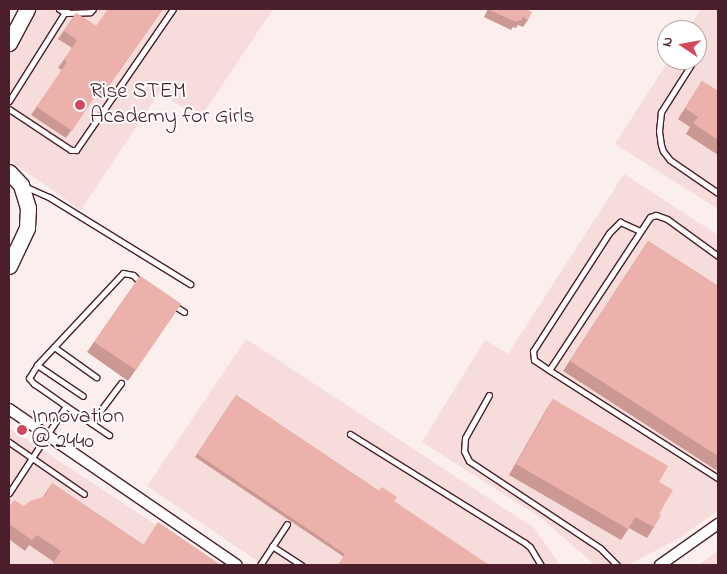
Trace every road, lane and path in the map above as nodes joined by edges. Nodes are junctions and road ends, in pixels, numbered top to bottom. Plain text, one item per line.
1 (27, 9) edge
2 (60, 9) edge
3 (93, 9) edge
4 (173, 9) edge
5 (66, 11) edge
6 (9, 43) edge
7 (688, 70) edge
8 (9, 101) edge
9 (9, 109) edge
10 (9, 172) edge
11 (21, 185) junction
12 (718, 194) edge
13 (640, 231) junction
14 (718, 256) edge
15 (9, 266) edge
16 (190, 284) dead end
17 (144, 286) edge
18 (168, 302) edge
19 (184, 312) dead end
20 (54, 347) junction
21 (37, 365) junction
22 (549, 370) junction
23 (96, 377) dead end
24 (121, 383) dead end
25 (489, 395) dead end
26 (83, 396) dead end
27 (66, 406) junction
28 (9, 409) edge
29 (91, 423) junction
30 (350, 434) dead end
31 (46, 435) junction
32 (109, 435) dead end
33 (9, 442) edge
34 (32, 458) junction
35 (718, 478) edge
36 (9, 493) edge
37 (84, 494) dead end
38 (287, 524) dead end
39 (718, 524) edge
40 (272, 546) junction
41 (237, 565) edge
42 (260, 565) edge
43 (301, 565) edge
44 (540, 565) edge
45 (617, 565) edge
46 (660, 565) edge

1 - 6 street
2 - 5 lane
3 - 5 lane
4 - 9 lane
5 - 8 lane
7 - 12 lane
10 - 11 street
11 - 15 street
11 - 16 lane
13 - 14 lane
13 - 22 lane
13 - 22 lane
17 - 20 lane
18 - 19 lane
20 - 21 lane
20 - 23 lane
21 - 26 lane
21 - 27 lane
22 - 35 lane
24 - 29 lane
25 - 45 lane
27 - 29 lane
27 - 31 lane
28 - 31 street
29 - 32 lane
30 - 44 lane
31 - 34 lane
31 - 41 street
33 - 34 lane
34 - 36 lane
34 - 37 lane
38 - 40 lane
39 - 46 street
40 - 42 lane
40 - 43 lane

